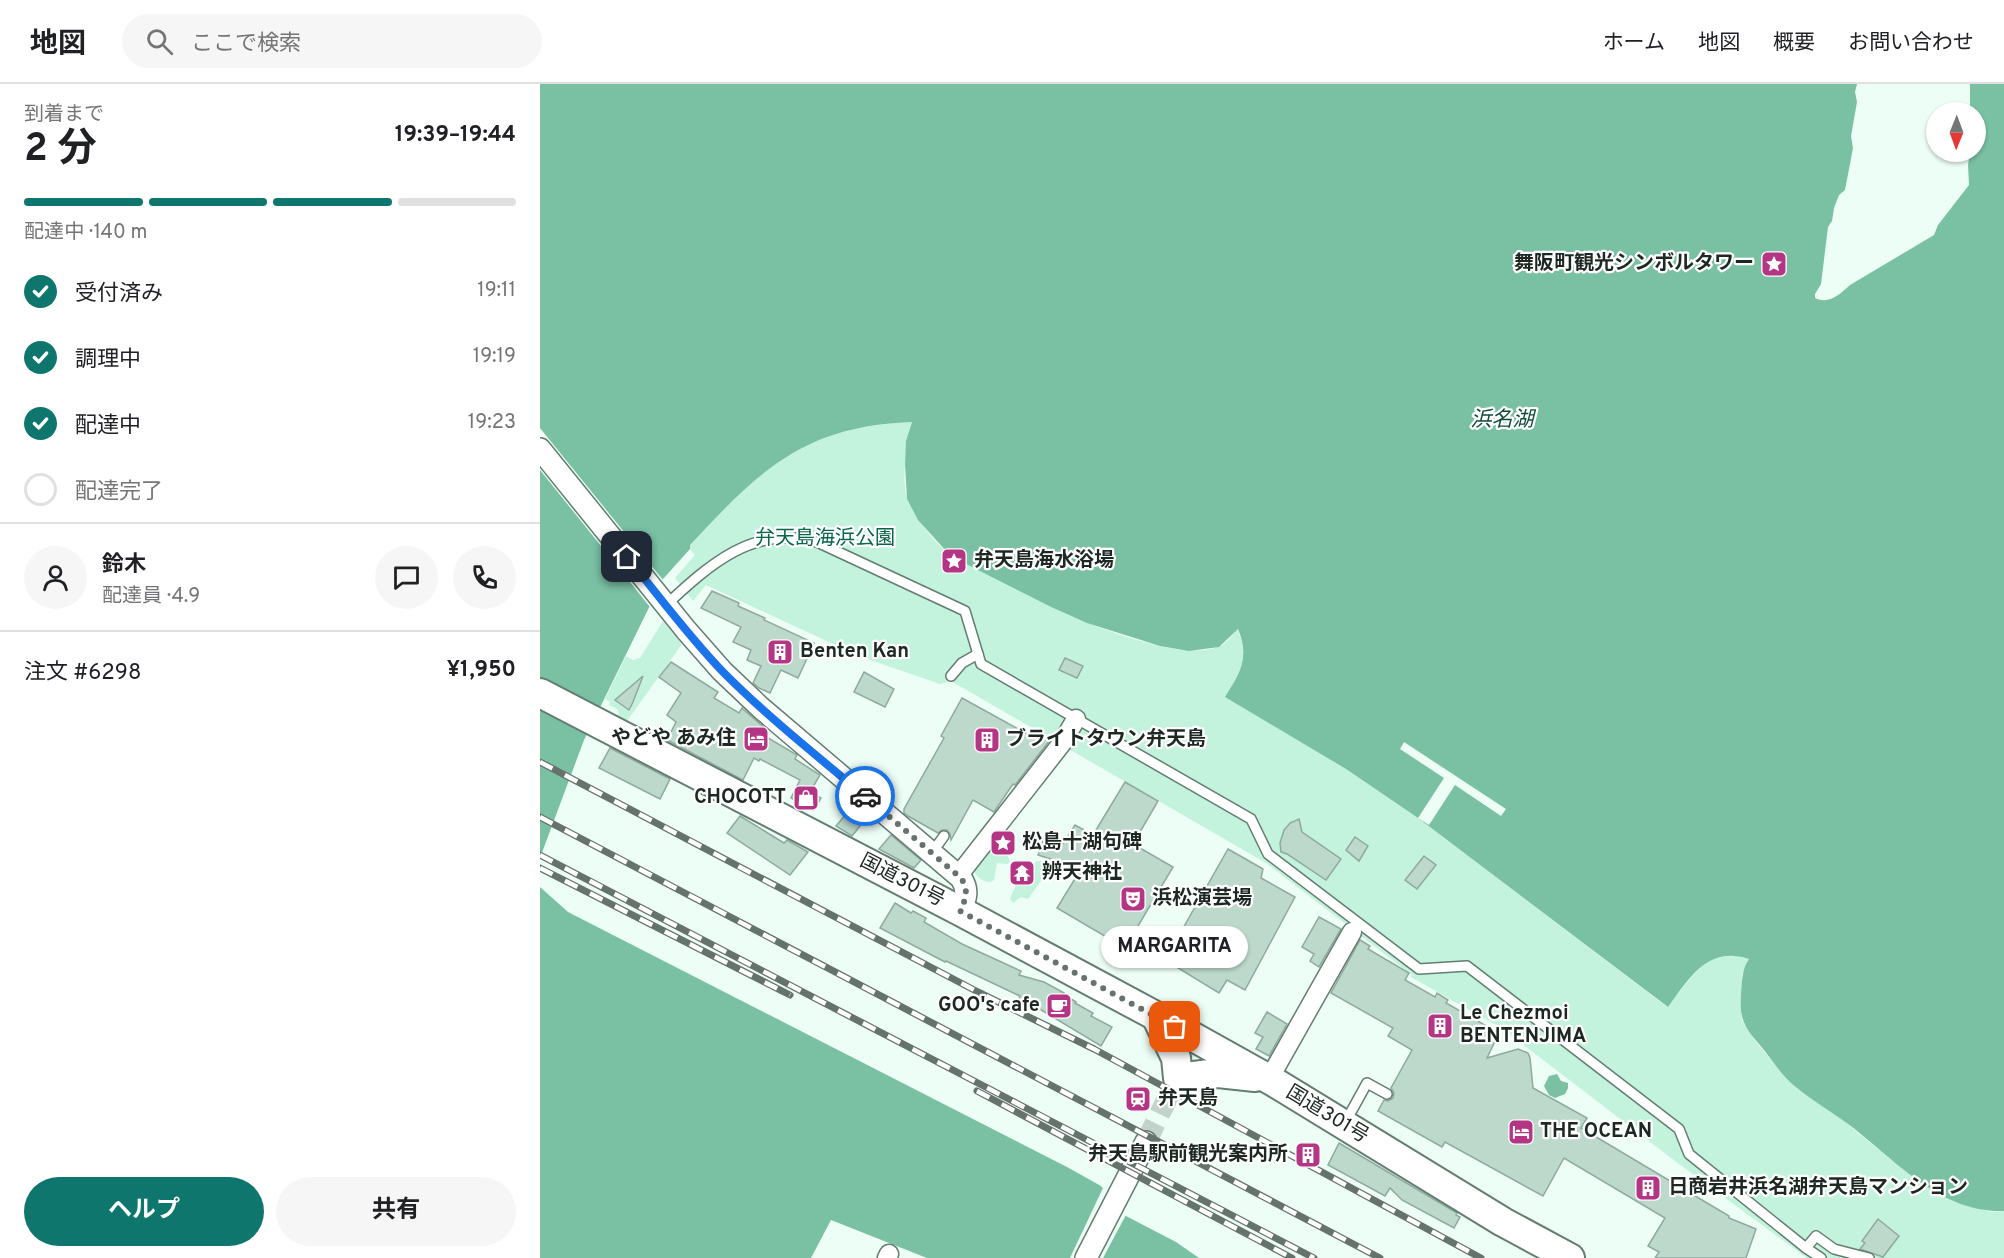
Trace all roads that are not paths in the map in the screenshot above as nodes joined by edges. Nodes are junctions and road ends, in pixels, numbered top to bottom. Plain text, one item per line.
1 (540, 449) edge
2 (661, 599) junction
3 (978, 654) junction
4 (951, 676) dead end
5 (540, 693) edge
6 (1076, 719) junction
7 (944, 836) dead end
8 (931, 854) junction
9 (958, 876) junction
10 (960, 911) junction
11 (1352, 932) dead end
12 (1156, 1016) junction
13 (1269, 1079) junction
14 (1387, 1094) dead end
15 (1344, 1125) junction
16 (1146, 1142) tunnel mouth
17 (1806, 1248) junction
18 (1086, 1258) edge
19 (1570, 1258) edge
20 (1821, 1258) edge
21 (1869, 1258) edge

1 - 2 street
2 - 3 lane
2 - 8 street
3 - 4 lane
3 - 6 lane
5 - 10 highway, 国道301号
6 - 9 street
6 - 17 lane
7 - 8 lane
8 - 9 street
9 - 10 street
10 - 12 highway, 国道301号
11 - 13 street
12 - 13 highway, 国道301号
12 - 13 highway
13 - 15 highway, 国道301号
14 - 15 lane
15 - 19 highway, 国道301号
16 - 18 street
17 - 20 lane
17 - 21 lane

